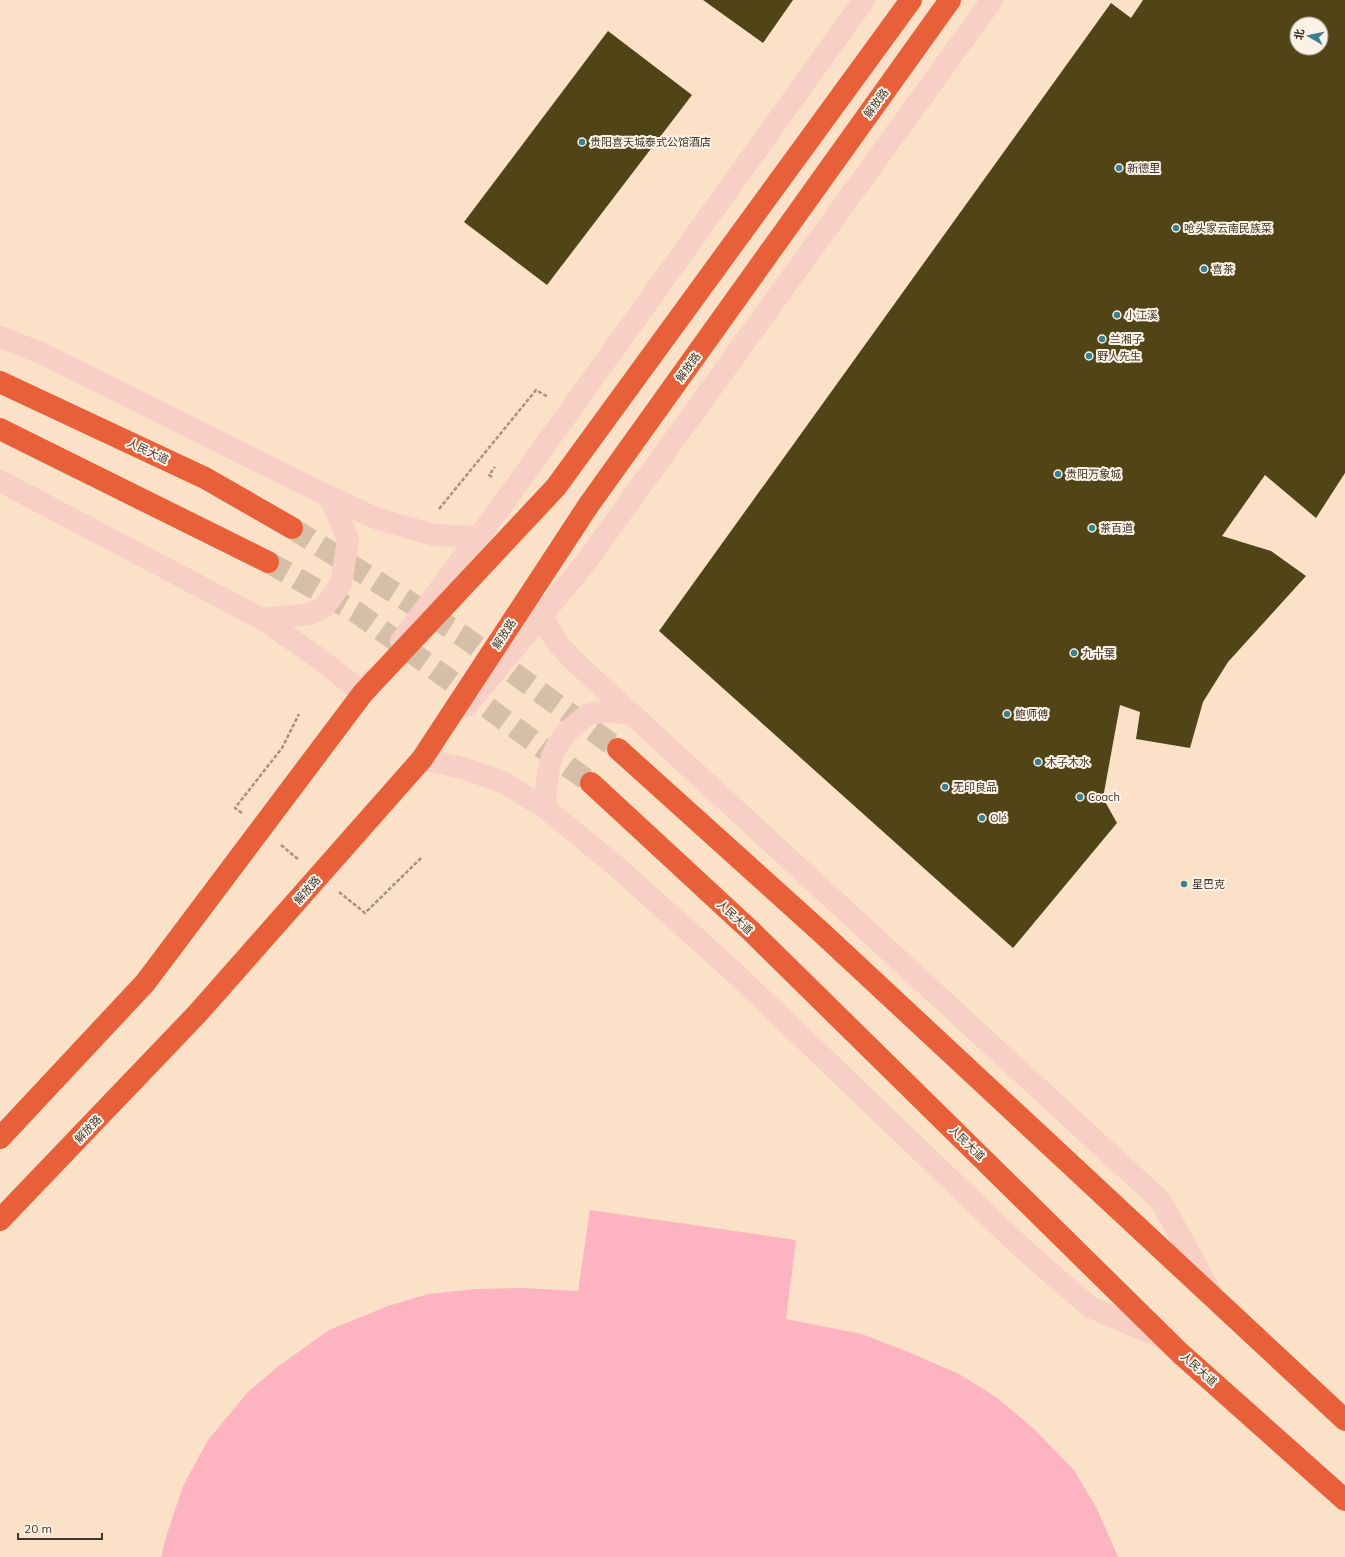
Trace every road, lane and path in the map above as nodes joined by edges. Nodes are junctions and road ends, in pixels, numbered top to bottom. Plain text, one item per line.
1 (864, 0) edge
2 (911, 0) edge
3 (950, 0) edge
4 (992, 0) edge
5 (0, 337) edge
6 (0, 382) edge
7 (552, 399) dead end
8 (0, 429) edge
9 (499, 463) dead end
10 (489, 475) dead end
11 (0, 481) edge
12 (330, 497) junction
13 (435, 514) dead end
14 (292, 528) tunnel mouth
15 (478, 537) junction
16 (268, 562) tunnel mouth
17 (542, 615) junction
18 (262, 619) junction
19 (363, 693) junction
20 (299, 714) dead end
21 (632, 714) junction
22 (618, 748) tunnel mouth
23 (422, 759) junction
24 (591, 783) tunnel mouth
25 (236, 808) dead end
26 (545, 808) junction
27 (421, 858) dead end
28 (364, 913) dead end
29 (0, 1138) edge
30 (0, 1220) edge
31 (1214, 1297) junction
32 (1167, 1339) junction
33 (1345, 1420) edge
34 (1345, 1500) edge

1 - 15 main road
2 - 19 highway
3 - 23 highway, 解放路
4 - 17 main road
5 - 12 main road
6 - 14 highway, 人民大道
7 - 13 path
8 - 16 highway
9 - 10 path
11 - 18 main road
12 - 15 main road
12 - 18 main road
15 - 19 main road
17 - 21 main road
17 - 23 main road
18 - 19 main road
19 - 29 highway
20 - 25 path
21 - 26 main road
21 - 31 main road
22 - 31 highway
23 - 26 main road
23 - 30 highway, 解放路
24 - 32 highway, 人民大道
26 - 32 main road
27 - 28 path
31 - 33 highway
32 - 34 highway, 人民大道

